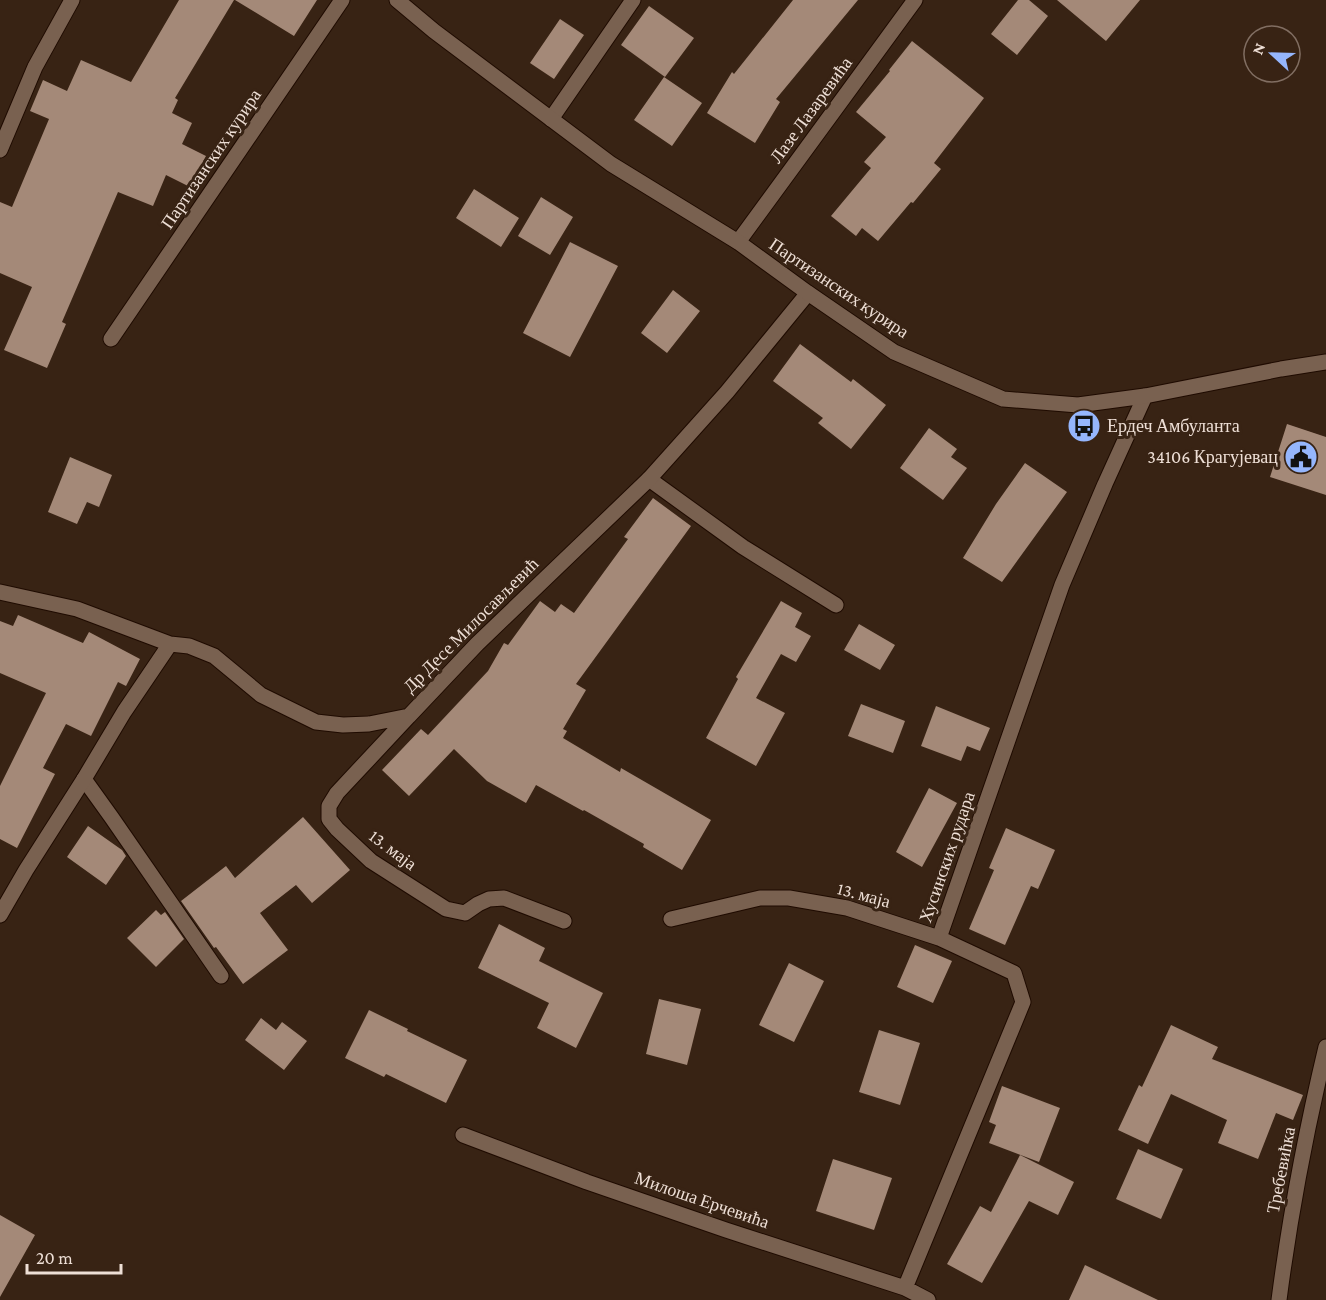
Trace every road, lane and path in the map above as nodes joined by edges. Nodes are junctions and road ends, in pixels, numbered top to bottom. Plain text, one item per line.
1 (72, 0) edge
2 (342, 0) edge
3 (397, 0) edge
4 (633, 0) edge
5 (915, 0) edge
6 (551, 119) junction
7 (0, 150) edge
8 (738, 242) junction
9 (808, 293) junction
10 (111, 339) dead end
11 (1326, 362) edge
12 (1145, 396) junction
13 (649, 479) junction
14 (0, 592) edge
15 (836, 605) dead end
16 (170, 644) junction
17 (409, 716) junction
18 (84, 779) junction
19 (0, 915) edge
20 (671, 919) dead end
21 (564, 921) dead end
22 (939, 938) junction
23 (221, 976) dead end
24 (1326, 1047) edge
25 (463, 1135) dead end
26 (905, 1288) junction
27 (928, 1300) edge
28 (1279, 1300) edge

1 - 7 street
2 - 10 street, Партизанских курира
3 - 6 street, Партизанских курира
4 - 6 street
5 - 8 street, Лазе Лазаревића
6 - 8 street, Партизанских курира
8 - 9 street, Партизанских курира
9 - 12 street, Партизанских курира
9 - 13 street, Др Десе Милосављевић
11 - 12 street, Партизанских курира
12 - 22 street, Хусинских рудара
13 - 15 street
13 - 17 street, Др Десе Милосављевић
14 - 16 street, Др Десе Милосављевић
16 - 17 street, Др Десе Милосављевић
16 - 18 street
17 - 21 street, 13. маја
18 - 19 street
18 - 23 street
20 - 22 street, 13. маја
22 - 26 street, Хусинских рудара
24 - 28 street, Требевићка
25 - 26 street, Милоша Ерчевића
26 - 27 street, Милоша Ерчевића

